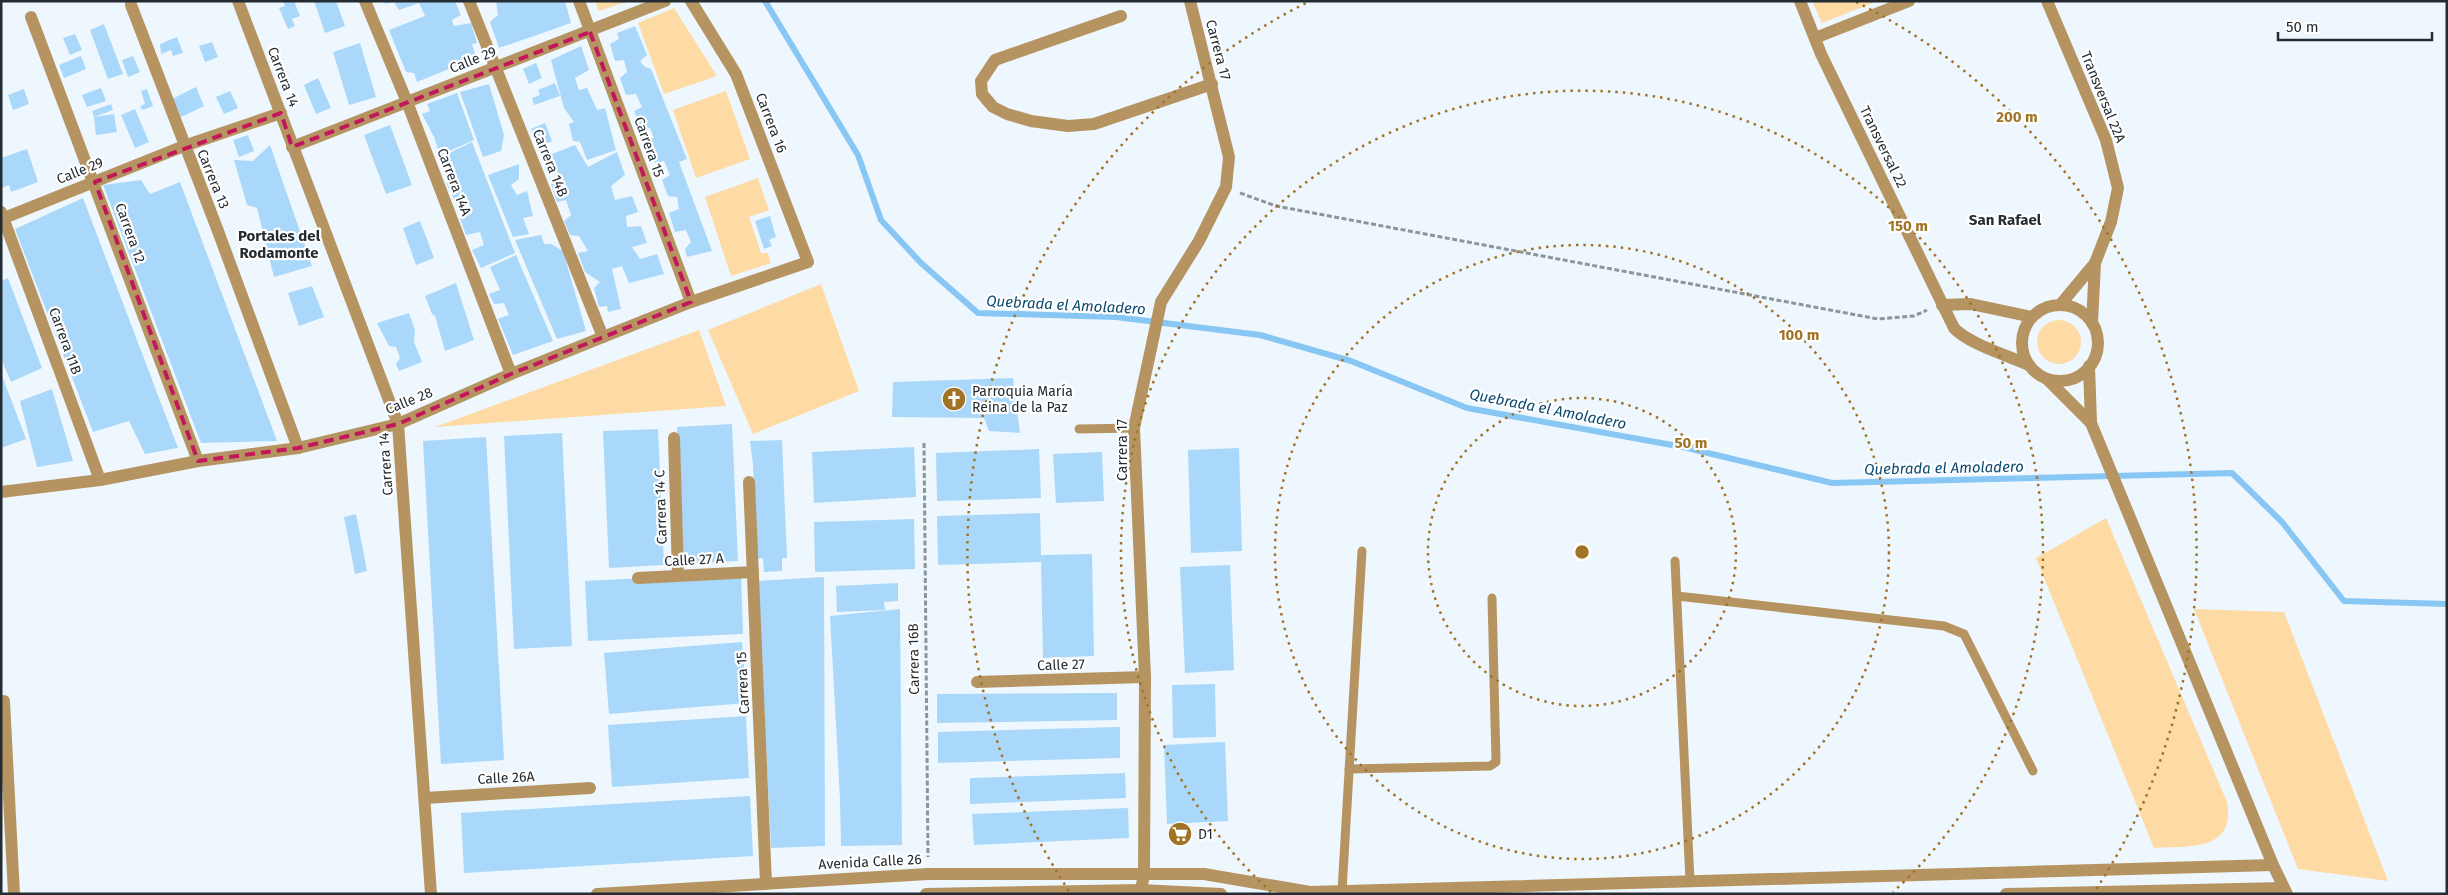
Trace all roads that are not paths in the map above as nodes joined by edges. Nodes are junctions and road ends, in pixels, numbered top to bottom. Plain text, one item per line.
1 (238, 1) edge
2 (365, 1) edge
3 (469, 1) edge
4 (580, 1) edge
5 (665, 1) edge
6 (691, 1) edge
7 (1190, 1) edge
8 (1800, 1) edge
9 (1909, 1) edge
10 (2047, 1) edge
11 (131, 5) dead end
12 (31, 16) dead end
13 (1121, 16) dead end
14 (590, 32) junction
15 (1815, 38) junction
16 (495, 67) junction
17 (1212, 84) junction
18 (407, 102) junction
19 (281, 113) junction
20 (184, 146) junction
21 (292, 147) junction
22 (95, 182) junction
23 (2, 215) edge
24 (808, 262) joint
25 (2096, 263) junction
26 (691, 302) junction
27 (1942, 305) junction
28 (2060, 305) junction
29 (2032, 317) junction
30 (2092, 323) junction
31 (603, 337) junction
32 (2029, 366) junction
33 (2090, 366) junction
34 (511, 374) junction
35 (2047, 379) junction
36 (2091, 423) junction
37 (398, 424) junction
38 (1134, 428) junction
39 (1079, 429) dead end
40 (674, 438) dead end
41 (298, 448) junction
42 (198, 461) junction
43 (100, 480) junction
44 (749, 482) dead end
45 (1, 492) edge
46 (1362, 551) dead end
47 (1675, 561) dead end
48 (753, 572) junction
49 (678, 576) junction
50 (638, 578) dead end
51 (1677, 596) junction
52 (1492, 598) dead end
53 (1146, 677) junction
54 (977, 682) dead end
55 (4, 701) dead end
56 (1349, 769) junction
57 (2033, 771) dead end
58 (590, 788) dead end
59 (425, 798) junction
60 (2273, 865) junction
61 (1144, 875) junction
62 (1690, 881) junction
63 (766, 884) junction
64 (1342, 890) junction
65 (2286, 891) edge
66 (1141, 892) edge
67 (14, 894) edge
68 (432, 894) edge
69 (597, 894) edge
70 (926, 894) edge
71 (1221, 894) edge
72 (2006, 894) edge

1 - 19 street, Carrera 14
2 - 18 street, Carrera 14A
3 - 16 street, Carrera 14B
4 - 14 street, Carrera 15
5 - 14 street, Calle 29
6 - 24 street, Carrera 16
7 - 17 street, Carrera 17
8 - 15 street, Transversal 22
9 - 15 street
10 - 25 street, Transversal 22A
11 - 20 street, Carrera 13
12 - 22 street, Carrera 12
13 - 17 street
14 - 16 street, Calle 29
14 - 26 street, Carrera 15
15 - 27 street, Transversal 22
16 - 18 street, Calle 29
16 - 31 street, Carrera 14B
17 - 38 street, Carrera 17
18 - 21 street, Calle 29
18 - 34 street, Carrera 14A
19 - 20 street, Calle 29
19 - 21 street, Carrera 14
20 - 22 street, Calle 29
20 - 41 street, Carrera 13
21 - 37 street, Carrera 14
22 - 23 street, Calle 29
22 - 42 street, Carrera 12
23 - 43 street, Carrera 11B
24 - 26 street, Calle 28
25 - 28 street
25 - 30 street
26 - 31 street, Calle 28
27 - 29 street
27 - 32 street, Transversal 22
28 - 29 street
28 - 30 street
29 - 32 street
30 - 33 street
31 - 34 street, Calle 28
32 - 35 street
33 - 35 street
33 - 36 street
34 - 37 street, Calle 28
35 - 36 street
36 - 60 street
37 - 41 street, Calle 28
37 - 59 street, Carrera 14
38 - 39 lane
38 - 53 street, Carrera 17
40 - 49 street, Carrera 14 C
41 - 42 street, Calle 28
42 - 43 street, Calle 28
43 - 45 street, Calle 28
44 - 48 street, Carrera 15
46 - 56 lane
47 - 51 lane
48 - 49 street, Calle 27 A
48 - 63 street, Carrera 15
49 - 50 street, Calle 27 A
51 - 57 lane
51 - 62 lane
52 - 56 lane
53 - 54 street, Calle 27
53 - 61 street, Carrera 17
55 - 67 street
56 - 64 lane
58 - 59 street, Calle 26A
59 - 68 street, Carrera 14
60 - 62 street, Avenida Calle 26
60 - 65 street
61 - 63 street, Avenida Calle 26
61 - 64 street, Avenida Calle 26
61 - 66 street, Carrera 17
62 - 64 street, Avenida Calle 26
63 - 69 street, Avenida Calle 26
65 - 72 street
66 - 70 street
66 - 71 street

